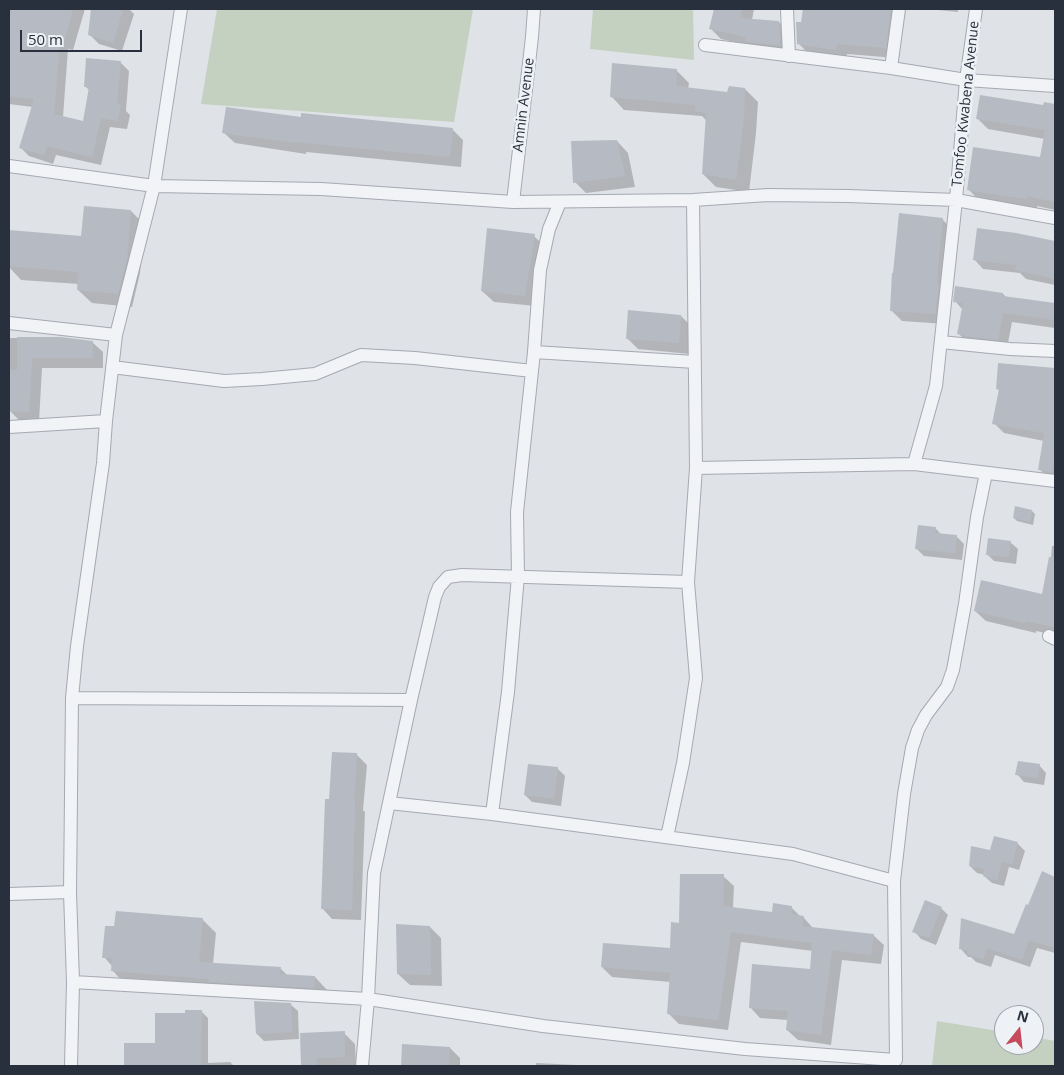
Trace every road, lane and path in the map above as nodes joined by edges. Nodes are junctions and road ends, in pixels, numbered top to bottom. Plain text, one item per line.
1 (182, 9) edge
2 (534, 9) edge
3 (787, 9) edge
4 (899, 9) edge
5 (976, 9) edge
6 (705, 45) dead end
7 (788, 56) junction
8 (891, 68) junction
9 (966, 80) junction
10 (1055, 86) edge
11 (9, 166) edge
12 (154, 186) junction
13 (693, 200) junction
14 (956, 200) junction
15 (513, 202) junction
16 (560, 202) junction
17 (1055, 218) edge
18 (9, 323) edge
19 (116, 335) junction
20 (941, 342) junction
21 (1055, 351) edge
22 (534, 352) junction
23 (695, 362) junction
24 (112, 367) junction
25 (532, 371) junction
26 (106, 421) junction
27 (9, 427) edge
28 (914, 464) junction
29 (696, 468) junction
30 (986, 473) junction
31 (1055, 481) edge
32 (518, 576) junction
33 (688, 582) junction
34 (72, 698) junction
35 (411, 700) junction
36 (389, 803) junction
37 (492, 814) junction
38 (667, 837) junction
39 (894, 881) junction
40 (70, 892) junction
41 (9, 894) edge
42 (73, 982) junction
43 (368, 1000) junction
44 (896, 1063) edge
45 (71, 1066) edge
46 (362, 1066) edge

1 - 12 street
2 - 15 street, Amnin Avenue
3 - 7 street
4 - 8 street
5 - 9 street, Tomfoo Kwabena Avenue
6 - 7 street
7 - 8 street
8 - 9 street
9 - 10 street
9 - 14 street, Tomfoo Kwabena Avenue
11 - 12 street
12 - 15 street
12 - 19 street
13 - 14 street
13 - 16 street
13 - 23 street
14 - 17 street
14 - 20 street, Tomfoo Kwabena Avenue
15 - 16 street
16 - 22 street
18 - 19 street
19 - 24 street
20 - 21 street
20 - 28 street, Tomfoo Kwabena Avenue
22 - 23 street
22 - 25 street
23 - 29 street
24 - 25 street
24 - 26 street
25 - 32 street
26 - 27 street
26 - 34 street
28 - 29 street
28 - 30 street
29 - 33 street
30 - 31 street
30 - 39 street
32 - 33 street
32 - 35 street
32 - 37 street
33 - 38 street
34 - 35 street
34 - 40 street
35 - 36 street
36 - 37 street
36 - 43 street
37 - 38 street
38 - 39 street
39 - 44 street
40 - 41 street
40 - 42 street
42 - 43 street
42 - 45 street
43 - 44 street
43 - 46 street

